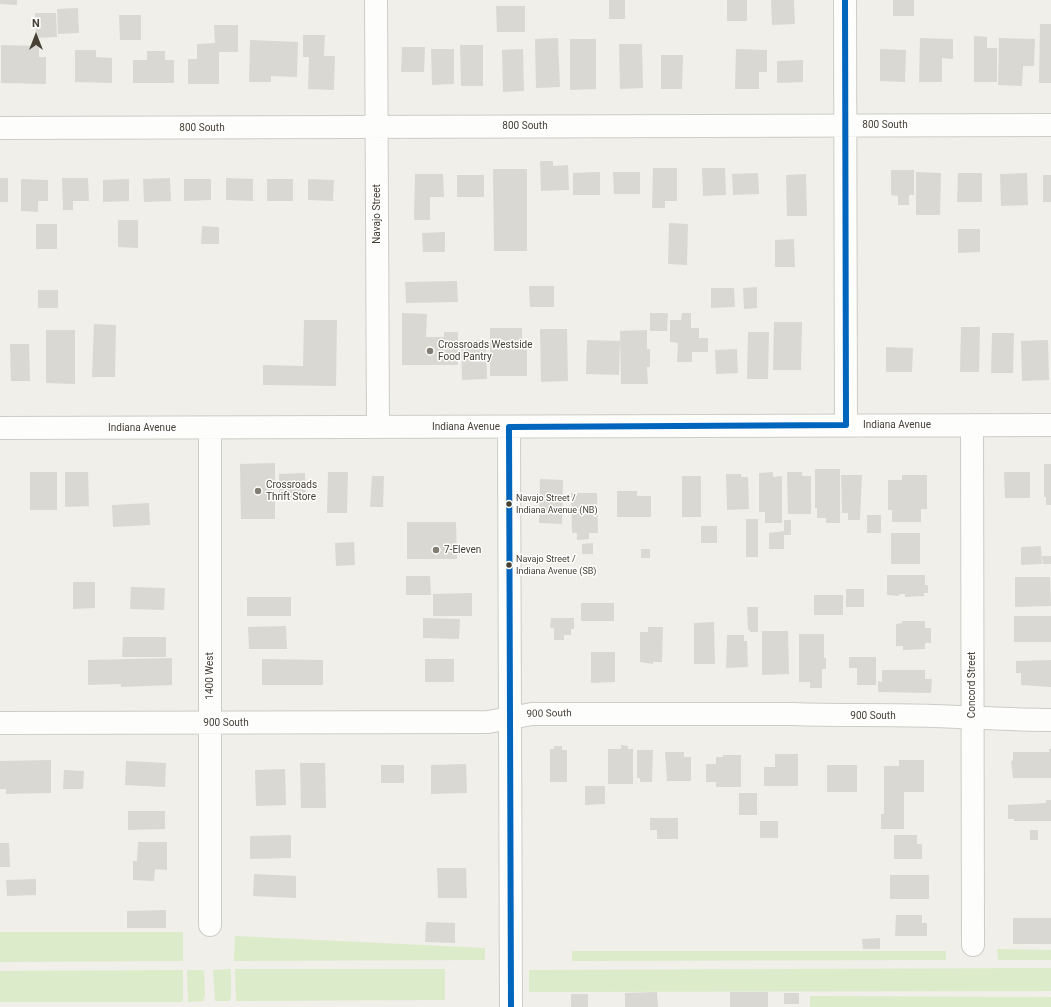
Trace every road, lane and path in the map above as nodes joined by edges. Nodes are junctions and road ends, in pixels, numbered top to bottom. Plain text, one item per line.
1 (376, 0) edge
2 (845, 0) edge
3 (846, 125) junction
4 (1051, 125) edge
5 (376, 127) junction
6 (0, 128) edge
7 (846, 425) junction
8 (972, 425) junction
9 (1051, 425) edge
10 (378, 427) junction
11 (509, 427) junction
12 (0, 428) edge
13 (210, 428) junction
14 (510, 718) junction
15 (972, 718) junction
16 (1051, 720) edge
17 (210, 722) junction
18 (0, 723) edge
19 (210, 925) dead end
20 (973, 945) dead end
21 (511, 1007) edge

1 - 5 street, Navajo Street
2 - 3 street
3 - 4 street, 800 South
3 - 5 street, 800 South
3 - 7 street
5 - 6 street, 800 South
5 - 10 street, Navajo Street
7 - 8 street, Indiana Avenue
7 - 11 street, Indiana Avenue
8 - 9 street, Indiana Avenue
8 - 15 street, Concord Street
10 - 11 street, Indiana Avenue
10 - 13 street, Indiana Avenue
11 - 14 street
12 - 13 street, Indiana Avenue
13 - 17 street, 1400 West
14 - 15 street, 900 South
14 - 17 street, 900 South
14 - 21 street
15 - 16 street, 900 South
15 - 20 street, Concord Street
17 - 18 street, 900 South
17 - 19 street, 1400 West

